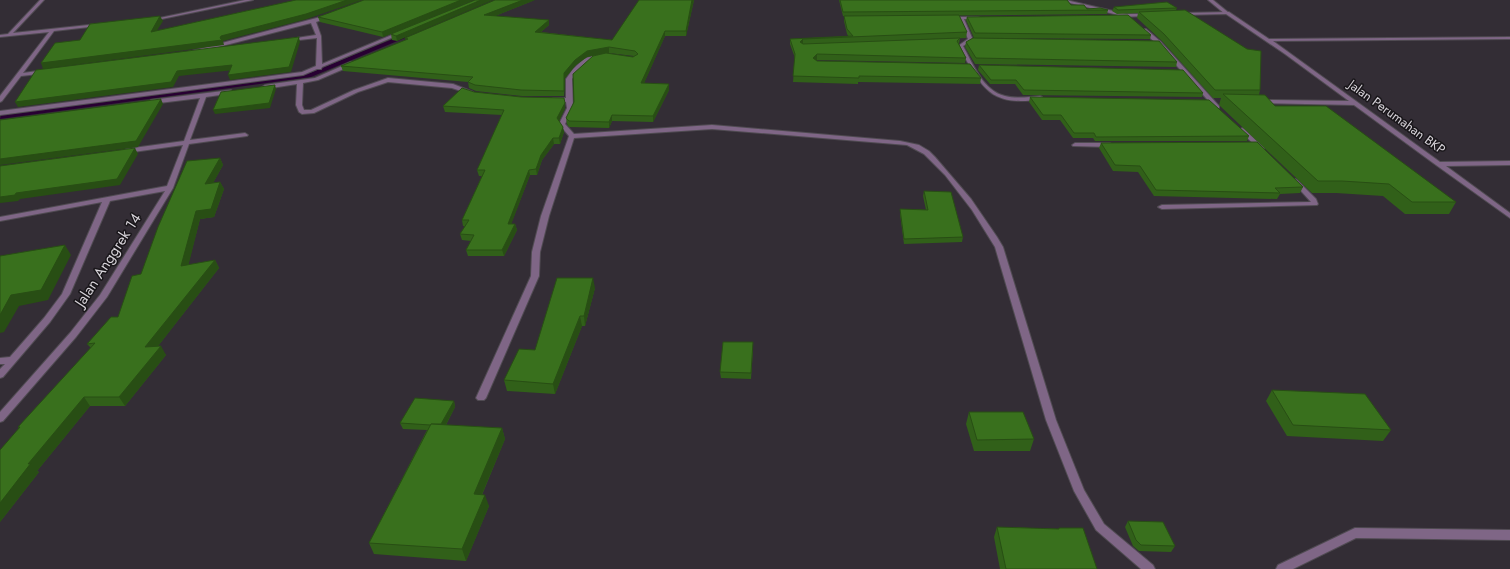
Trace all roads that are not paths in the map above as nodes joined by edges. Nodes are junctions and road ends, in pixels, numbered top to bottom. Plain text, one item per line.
1 (42, 0) edge
2 (251, 0) edge
3 (1060, 0) edge
4 (1210, 0) edge
5 (335, 13) edge
6 (1227, 13) junction
7 (1174, 14) edge
8 (1152, 15) edge
9 (1106, 16) edge
10 (1129, 16) junction
11 (946, 18) edge
12 (961, 18) junction
13 (984, 18) edge
14 (147, 20) edge
15 (1134, 20) edge
16 (313, 21) junction
17 (108, 24) edge
18 (1139, 25) edge
19 (53, 30) junction
20 (407, 31) edge
21 (9, 34) junction
22 (0, 36) edge
23 (319, 36) junction
24 (1510, 38) edge
25 (971, 40) junction
26 (979, 40) edge
27 (1268, 40) junction
28 (282, 41) edge
29 (956, 41) edge
30 (1151, 43) edge
31 (1159, 43) junction
32 (244, 45) edge
33 (192, 52) junction
34 (184, 53) edge
35 (607, 55) edge
36 (358, 61) edge
37 (966, 67) edge
38 (974, 67) junction
39 (982, 67) edge
40 (319, 68) junction
41 (1177, 70) edge
42 (50, 71) edge
43 (1185, 71) junction
44 (19, 75) junction
45 (300, 83) junction
46 (256, 88) edge
47 (241, 90) edge
48 (475, 94) edge
49 (204, 95) junction
50 (1049, 98) edge
51 (0, 100) edge
52 (546, 100) edge
53 (569, 100) junction
54 (1207, 102) junction
55 (1219, 102) edge
56 (1258, 102) edge
57 (1354, 103) junction
58 (141, 104) edge
59 (1222, 112) edge
60 (0, 113) edge
61 (1234, 123) edge
62 (245, 135) dead end
63 (572, 136) junction
64 (186, 143) junction
65 (1115, 144) edge
66 (1249, 144) edge
67 (1257, 144) junction
68 (1075, 145) dead end
69 (116, 153) edge
70 (1269, 155) edge
71 (1510, 163) edge
72 (1438, 164) junction
73 (1291, 178) edge
74 (170, 188) junction
75 (107, 200) junction
76 (1162, 207) dead end
77 (1510, 216) edge
78 (0, 219) edge
79 (12, 360) junction
80 (0, 361) edge
81 (0, 375) edge
82 (481, 398) dead end
83 (0, 418) edge
84 (1510, 535) edge
85 (1149, 569) edge
86 (1282, 569) edge

1 - 21 street
2 - 14 street
3 - 10 street
4 - 6 street, Jalan Perumahan BKP
5 - 16 street
6 - 7 street
6 - 27 street, Jalan Perumahan BKP
8 - 10 street
9 - 10 street
10 - 15 street
11 - 12 street
12 - 13 street
12 - 25 street
16 - 23 street
16 - 33 street
17 - 19 street
18 - 31 street
19 - 21 street
19 - 44 street
20 - 40 street
21 - 22 street
23 - 28 street
23 - 40 street
24 - 27 street
25 - 26 street
25 - 29 street
25 - 38 street
27 - 57 street, Jalan Perumahan BKP
30 - 31 street
31 - 43 street
32 - 33 street
33 - 34 street
35 - 53 street
36 - 45 street
37 - 38 street
38 - 39 street
38 - 50 street
40 - 60 street
41 - 43 street
42 - 44 street
43 - 54 street
44 - 51 street
45 - 46 street
45 - 48 street
47 - 49 street
49 - 58 street
49 - 64 street, Jalan Anggrek 14
52 - 53 street
53 - 63 street
54 - 55 street
54 - 59 street
56 - 57 street
57 - 72 street, Jalan Perumahan BKP
61 - 67 street
62 - 64 street
63 - 82 street
63 - 85 street
64 - 69 street
64 - 74 street, Jalan Anggrek 14
65 - 68 street
66 - 67 street
67 - 70 street
71 - 72 street
72 - 77 street, Jalan Perumahan BKP
73 - 76 street
74 - 75 street
74 - 83 street, Jalan Anggrek 14
75 - 78 street
75 - 79 street
79 - 80 street
79 - 81 street
84 - 86 street

